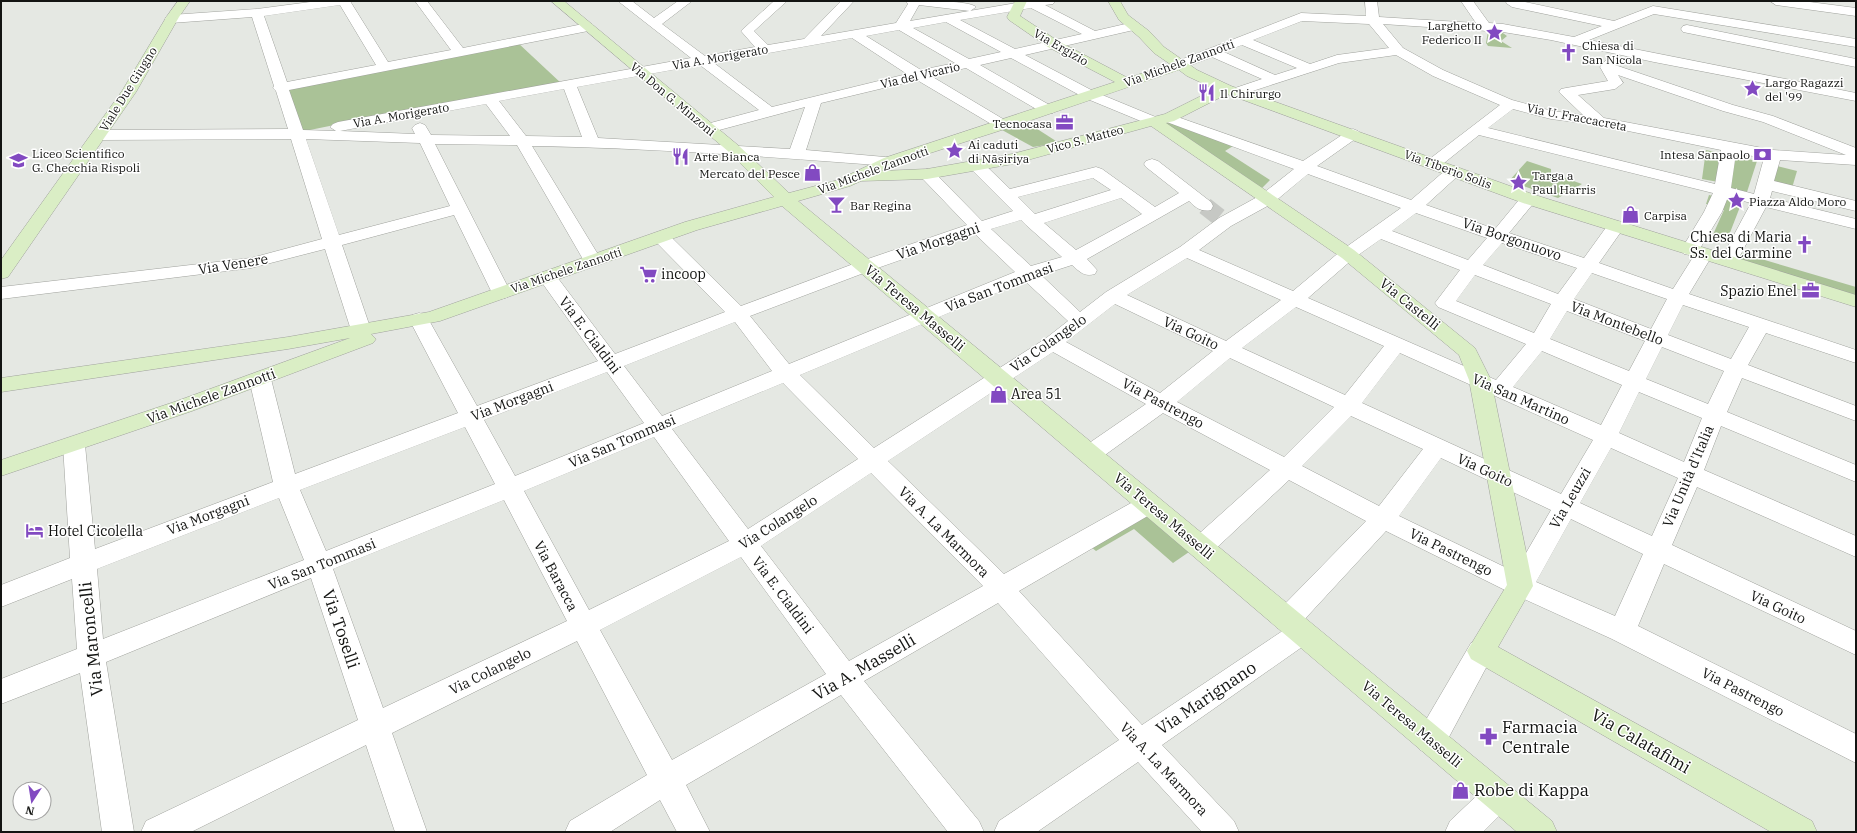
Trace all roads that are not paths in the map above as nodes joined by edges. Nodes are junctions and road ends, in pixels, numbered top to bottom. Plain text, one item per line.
1 (184, 1) edge
2 (344, 1) edge
3 (421, 1) edge
4 (557, 1) edge
5 (624, 1) edge
6 (686, 1) edge
7 (781, 1) edge
8 (848, 1) edge
9 (912, 1) edge
10 (915, 1) edge
11 (1049, 1) edge
12 (1114, 1) edge
13 (1371, 1) edge
14 (1467, 1) edge
15 (1559, 1) edge
16 (1776, 1) edge
17 (1513, 2) edge
18 (1024, 4) edge
19 (997, 10) junction
20 (1856, 12) edge
21 (257, 13) junction
22 (947, 18) junction
23 (1633, 18) junction
24 (171, 19) junction
25 (1373, 20) junction
26 (654, 24) junction
27 (901, 26) junction
28 (1134, 26) junction
29 (1614, 26) junction
30 (588, 27) junction
31 (1486, 28) junction
32 (1503, 28) junction
33 (854, 34) junction
34 (1092, 35) junction
35 (1241, 40) junction
36 (1575, 41) junction
37 (808, 42) junction
38 (1856, 43) edge
39 (1053, 44) junction
40 (764, 49) junction
41 (1398, 51) junction
42 (1621, 51) junction
43 (1212, 52) junction
44 (460, 53) junction
45 (1011, 54) junction
46 (701, 60) junction
47 (1856, 63) edge
48 (967, 64) junction
49 (1180, 65) junction
50 (384, 66) junction
51 (1606, 67) junction
52 (1309, 68) junction
53 (642, 72) junction
54 (919, 76) junction
55 (1275, 80) junction
56 (1127, 83) junction
57 (569, 84) junction
58 (280, 88) junction
59 (1232, 90) junction
60 (1090, 96) junction
61 (1856, 97) edge
62 (490, 99) junction
63 (814, 101) junction
64 (1510, 104) junction
65 (1048, 110) junction
66 (413, 112) junction
67 (770, 112) junction
68 (1161, 119) junction
69 (1599, 121) junction
70 (1003, 125) junction
71 (708, 128) junction
72 (1477, 130) junction
73 (1550, 132) junction
74 (297, 134) junction
75 (1353, 134) junction
76 (99, 135) junction
77 (425, 139) junction
78 (522, 141) junction
79 (592, 142) junction
80 (1729, 147) junction
81 (734, 149) junction
82 (1856, 153) edge
83 (796, 155) junction
84 (1773, 155) junction
85 (1856, 160) edge
86 (890, 161) junction
87 (1152, 164) dead end
88 (1433, 164) junction
89 (976, 165) junction
90 (1306, 167) junction
91 (1454, 171) junction
92 (927, 174) junction
93 (858, 177) junction
94 (1722, 191) junction
95 (1123, 192) junction
96 (1763, 192) junction
97 (1190, 194) junction
98 (1007, 196) junction
99 (1267, 198) junction
100 (1529, 199) junction
101 (786, 200) junction
102 (1205, 206) tunnel mouth
103 (1414, 206) junction
104 (1856, 206) edge
105 (459, 209) junction
106 (1154, 214) junction
107 (1028, 217) junction
108 (1856, 224) edge
109 (1616, 226) junction
110 (978, 227) junction
111 (1378, 232) junction
112 (1499, 235) junction
113 (661, 237) junction
114 (332, 243) junction
115 (1186, 250) junction
116 (1697, 252) junction
117 (1348, 254) junction
118 (593, 261) junction
119 (1729, 261) junction
120 (1081, 264) junction
121 (1589, 265) junction
122 (866, 266) junction
123 (1471, 268) junction
124 (1, 273) edge
125 (1028, 273) junction
126 (547, 277) junction
127 (1, 293) edge
128 (501, 293) junction
129 (1113, 296) junction
130 (1678, 296) junction
131 (1296, 298) junction
132 (1856, 301) edge
133 (1562, 302) junction
134 (739, 315) junction
135 (925, 316) junction
136 (419, 319) junction
137 (1080, 322) junction
138 (1761, 324) junction
139 (361, 330) junction
140 (1656, 338) junction
141 (1538, 342) junction
142 (1052, 343) junction
143 (1397, 343) junction
144 (1227, 350) junction
145 (1856, 357) edge
146 (612, 363) junction
147 (1736, 368) junction
148 (785, 373) junction
149 (998, 377) junction
150 (260, 379) junction
151 (1480, 380) junction
152 (1634, 382) junction
153 (1, 385) edge
154 (1499, 390) junction
155 (1162, 403) junction
156 (1348, 406) junction
157 (1856, 414) edge
158 (1714, 415) junction
159 (471, 417) junction
160 (658, 426) junction
161 (1606, 436) junction
162 (74, 445) junction
163 (1436, 448) junction
164 (1090, 454) junction
165 (873, 461) junction
166 (1, 468) edge
167 (1287, 468) junction
168 (1691, 474) junction
169 (1856, 474) edge
170 (1497, 476) junction
171 (286, 485) junction
172 (509, 488) junction
173 (1149, 504) junction
174 (1564, 508) junction
175 (1383, 519) junction
176 (745, 544) junction
177 (1201, 547) junction
178 (1856, 547) edge
179 (1657, 549) junction
180 (83, 564) junction
181 (319, 565) junction
182 (1520, 586) junction
183 (1001, 588) junction
184 (1, 596) edge
185 (583, 626) junction
186 (1295, 626) junction
187 (1622, 632) junction
188 (1856, 644) edge
189 (1481, 651) junction
190 (91, 656) junction
191 (845, 678) junction
192 (1, 692) edge
193 (376, 727) junction
194 (1431, 740) junction
195 (1140, 743) junction
196 (1856, 749) edge
197 (666, 780) junction
198 (1498, 796) junction
199 (118, 832) edge
200 (157, 832) edge
201 (411, 832) edge
202 (581, 832) edge
203 (694, 832) edge
204 (968, 832) edge
205 (1010, 832) edge
206 (1223, 832) edge
207 (1461, 832) edge
208 (1541, 832) edge
209 (1801, 832) edge

1 - 24 street, Viale Due Giugno
2 - 21 street
2 - 50 street
3 - 44 street
4 - 30 street, Via Don G. Minzoni
5 - 26 street
6 - 26 street
7 - 40 street
8 - 37 street
9 - 10 street
10 - 19 street
10 - 27 street
11 - 18 street, Via A. Morigerato
12 - 28 street, Via Tiberio Solis
13 - 25 street
14 - 31 street
15 - 23 street
16 - 20 street
17 - 29 street
17 - 32 street
18 - 19 street, Via A. Morigerato
18 - 34 street
18 - 39 street, Via Ergizio
19 - 22 street, Via A. Morigerato
21 - 24 street
21 - 58 street
22 - 27 street, Via A. Morigerato
22 - 45 street, Via Borgonuovo
23 - 29 street
23 - 38 street
23 - 47 street
24 - 76 street, Viale Due Giugno
25 - 31 street
25 - 35 street, Via Michele Zannotti
25 - 41 street, Via U. Fraccacreta
26 - 46 street
27 - 33 street, Via A. Morigerato
27 - 48 street
28 - 34 street, Via del Vicario
28 - 49 street, Via Tiberio Solis
29 - 36 street
30 - 44 street
30 - 53 street, Via Don G. Minzoni
31 - 32 street
32 - 36 street
33 - 37 street, Via A. Morigerato
33 - 54 street
34 - 39 street, Via del Vicario
35 - 43 street, Via Michele Zannotti
35 - 52 street
36 - 42 street
37 - 40 street, Via A. Morigerato
39 - 45 street, Via del Vicario
39 - 56 street, Via Ergizio
40 - 46 street, Via A. Morigerato
41 - 52 street
41 - 64 street, Via U. Fraccacreta
42 - 51 street
42 - 61 street
43 - 49 street, Via Michele Zannotti
43 - 55 street
44 - 50 street
45 - 48 street, Via del Vicario
45 - 60 street, Via Borgonuovo
46 - 53 street, Via A. Morigerato
46 - 67 street
48 - 54 street, Via del Vicario
48 - 65 street
49 - 56 street, Via Michele Zannotti
49 - 59 street, Via Tiberio Solis
50 - 58 street
51 - 69 street
51 - 82 street
52 - 55 street
53 - 57 street, Via A. Morigerato
53 - 71 street, Via Don G. Minzoni
54 - 63 street, Via del Vicario
54 - 70 street
55 - 59 street
56 - 60 street, Via Michele Zannotti
57 - 62 street, Via A. Morigerato
57 - 79 street
58 - 74 street
59 - 68 street, Vico S. Matteo
59 - 75 street, Via Tiberio Solis
60 - 65 street, Via Michele Zannotti
60 - 68 street, Via Borgonuovo
62 - 66 street, Via A. Morigerato
62 - 78 street
63 - 67 street, Via del Vicario
63 - 83 street
64 - 72 street
64 - 73 street, Via U. Fraccacreta
65 - 70 street, Via Michele Zannotti
66 - 74 street, Via A. Morigerato
66 - 77 street
67 - 71 street, Via del Vicario
68 - 89 street, Vico S. Matteo
68 - 90 street, Via Borgonuovo
68 - 99 street, Via Castelli
69 - 73 street, Via U. Fraccacreta
69 - 80 street, Via U. Fraccacreta
70 - 86 street, Via Michele Zannotti
71 - 81 street, Via Don G. Minzoni
72 - 73 street
72 - 88 street
73 - 94 street
74 - 76 street
74 - 77 street
74 - 114 street
75 - 88 street, Via Tiberio Solis
75 - 90 street, Via Colangelo
76 - 124 street, Viale Due Giugno
77 - 78 street
77 - 105 street
78 - 79 street
78 - 118 street
79 - 81 street
80 - 84 street
80 - 94 street
81 - 83 street
81 - 101 street, Via Don G. Minzoni
83 - 86 street
84 - 85 street
84 - 96 street
86 - 93 street, Via Michele Zannotti
87 - 97 street
88 - 91 street, Via Tiberio Solis
89 - 92 street, Vico S. Matteo
89 - 98 street
90 - 99 street, Via Colangelo
90 - 103 street, Via Borgonuovo
91 - 100 street, Via Tiberio Solis
91 - 103 street
92 - 93 street, Vico S. Matteo
92 - 110 street
93 - 101 street, Via Michele Zannotti
94 - 96 street
94 - 116 street
95 - 98 street
95 - 106 street
95 - 107 street, Via Morgagni
96 - 104 street
96 - 108 street
96 - 119 street
97 - 102 street
97 - 106 street, Via San Tommasi
98 - 107 street
99 - 115 street, Via Colangelo
99 - 117 street, Via Castelli
100 - 109 street, Via Tiberio Solis
100 - 112 street
101 - 113 street, Via Michele Zannotti
101 - 122 street, Via Teresa Masselli
103 - 111 street
103 - 112 street, Via Borgonuovo
105 - 114 street, Via Venere
105 - 128 street
106 - 120 street, Via San Tommasi
107 - 110 street, Via Morgagni
107 - 120 street
109 - 116 street, Via Tiberio Solis
109 - 121 street
110 - 122 street, Via Morgagni
110 - 125 street
111 - 117 street
111 - 123 street, Via Montebello
112 - 121 street, Via Borgonuovo
112 - 123 street
113 - 118 street, Via Michele Zannotti
113 - 134 street, Via A. La Marmora
114 - 127 street, Via Venere
114 - 139 street
115 - 129 street, Via Colangelo
115 - 131 street, Via San Martino
116 - 119 street, Via Tiberio Solis
116 - 130 street, Via Leuzzi
117 - 131 street
117 - 151 street, Via Castelli
118 - 126 street, Via Michele Zannotti
119 - 132 street, Via Tiberio Solis
120 - 125 street, Via San Tommasi
121 - 130 street, Via Borgonuovo
121 - 133 street
122 - 134 street, Via Morgagni
122 - 135 street, Via Teresa Masselli
123 - 133 street, Via Montebello
123 - 141 street
125 - 135 street, Via San Tommasi
125 - 137 street
126 - 128 street, Via Michele Zannotti
126 - 146 street, Via E. Cialdini
128 - 136 street, Via Michele Zannotti
129 - 137 street, Via Colangelo
129 - 144 street, Via Goito
130 - 138 street, Via Borgonuovo
130 - 140 street, Via Leuzzi
131 - 143 street, Via San Martino
131 - 144 street
133 - 140 street, Via Montebello
133 - 141 street
134 - 146 street, Via Morgagni
134 - 148 street, Via A. La Marmora
135 - 148 street, Via San Tommasi
135 - 149 street, Via Teresa Masselli
136 - 139 street, Via Michele Zannotti
136 - 150 street, Via Michele Zannotti
136 - 159 street, Via Baracca
137 - 142 street, Via Colangelo
138 - 145 street, Via Borgonuovo
138 - 147 street, Via Unità d'Italia
139 - 153 street, Via Michele Zannotti
140 - 147 street, Via Montebello
140 - 152 street, Via Leuzzi
141 - 152 street
141 - 154 street
142 - 149 street, Via Colangelo
142 - 155 street, Via Pastrengo
143 - 151 street, Via San Martino
143 - 156 street
144 - 155 street
144 - 156 street, Via Goito
146 - 159 street, Via Morgagni
146 - 160 street, Via E. Cialdini
147 - 157 street, Via Montebello
147 - 158 street, Via Unità d'Italia
148 - 160 street, Via San Tommasi
148 - 165 street, Via A. La Marmora
149 - 164 street, Via Teresa Masselli
149 - 165 street, Via Colangelo
150 - 162 street, Via Michele Zannotti
150 - 171 street, Via Toselli
151 - 154 street, Via San Martino
151 - 170 street, Via Castelli
152 - 158 street
152 - 161 street, Via Leuzzi
154 - 161 street, Via San Martino
155 - 164 street
155 - 167 street, Via Pastrengo
156 - 163 street, Via Goito
156 - 167 street
158 - 168 street, Via Unità d'Italia
158 - 169 street
159 - 171 street, Via Morgagni
159 - 172 street, Via Baracca
160 - 172 street, Via San Tommasi
160 - 176 street, Via E. Cialdini
161 - 168 street, Via San Martino
161 - 174 street, Via Leuzzi
162 - 166 street, Via Michele Zannotti
162 - 180 street, Via Maroncelli
163 - 170 street, Via Goito
163 - 175 street, Via Marignano
164 - 173 street, Via Teresa Masselli
165 - 176 street, Via Colangelo
165 - 183 street, Via A. La Marmora
167 - 175 street, Via Pastrengo
167 - 177 street
168 - 178 street, Via San Martino
168 - 179 street, Via Unità d'Italia
170 - 174 street, Via Goito
170 - 182 street, Via Castelli
171 - 180 street, Via Morgagni
171 - 181 street, Via Toselli
172 - 181 street, Via San Tommasi
172 - 185 street, Via Baracca
173 - 177 street, Via Teresa Masselli
173 - 183 street, Via A. Masselli
174 - 179 street, Via Goito
174 - 182 street, Via Leuzzi
175 - 182 street, Via Pastrengo
175 - 186 street, Via Marignano
176 - 185 street, Via Colangelo
176 - 191 street, Via E. Cialdini
177 - 186 street, Via Teresa Masselli
179 - 187 street, Via Unità d'Italia
179 - 188 street, Via Goito
180 - 184 street, Via Morgagni
180 - 190 street, Via Maroncelli
181 - 190 street, Via San Tommasi
181 - 193 street, Via Toselli
182 - 187 street, Via Pastrengo
182 - 189 street, Via Leuzzi
183 - 191 street, Via A. Masselli
183 - 195 street, Via A. La Marmora
185 - 193 street, Via Colangelo
185 - 197 street, Via Baracca
186 - 194 street, Via Teresa Masselli
186 - 195 street, Via Marignano
187 - 196 street, Via Pastrengo
189 - 194 street, Via Leuzzi
189 - 209 street, Via Calatafimi
190 - 192 street, Via San Tommasi
190 - 199 street, Via Maroncelli
191 - 197 street, Via A. Masselli
191 - 204 street, Via E. Cialdini
193 - 200 street, Via Colangelo
193 - 201 street, Via Toselli
194 - 198 street, Via Teresa Masselli
195 - 205 street, Via Marignano
195 - 206 street, Via A. La Marmora
197 - 202 street, Via A. Masselli
197 - 203 street, Via Baracca
198 - 207 street
198 - 208 street, Via Teresa Masselli

